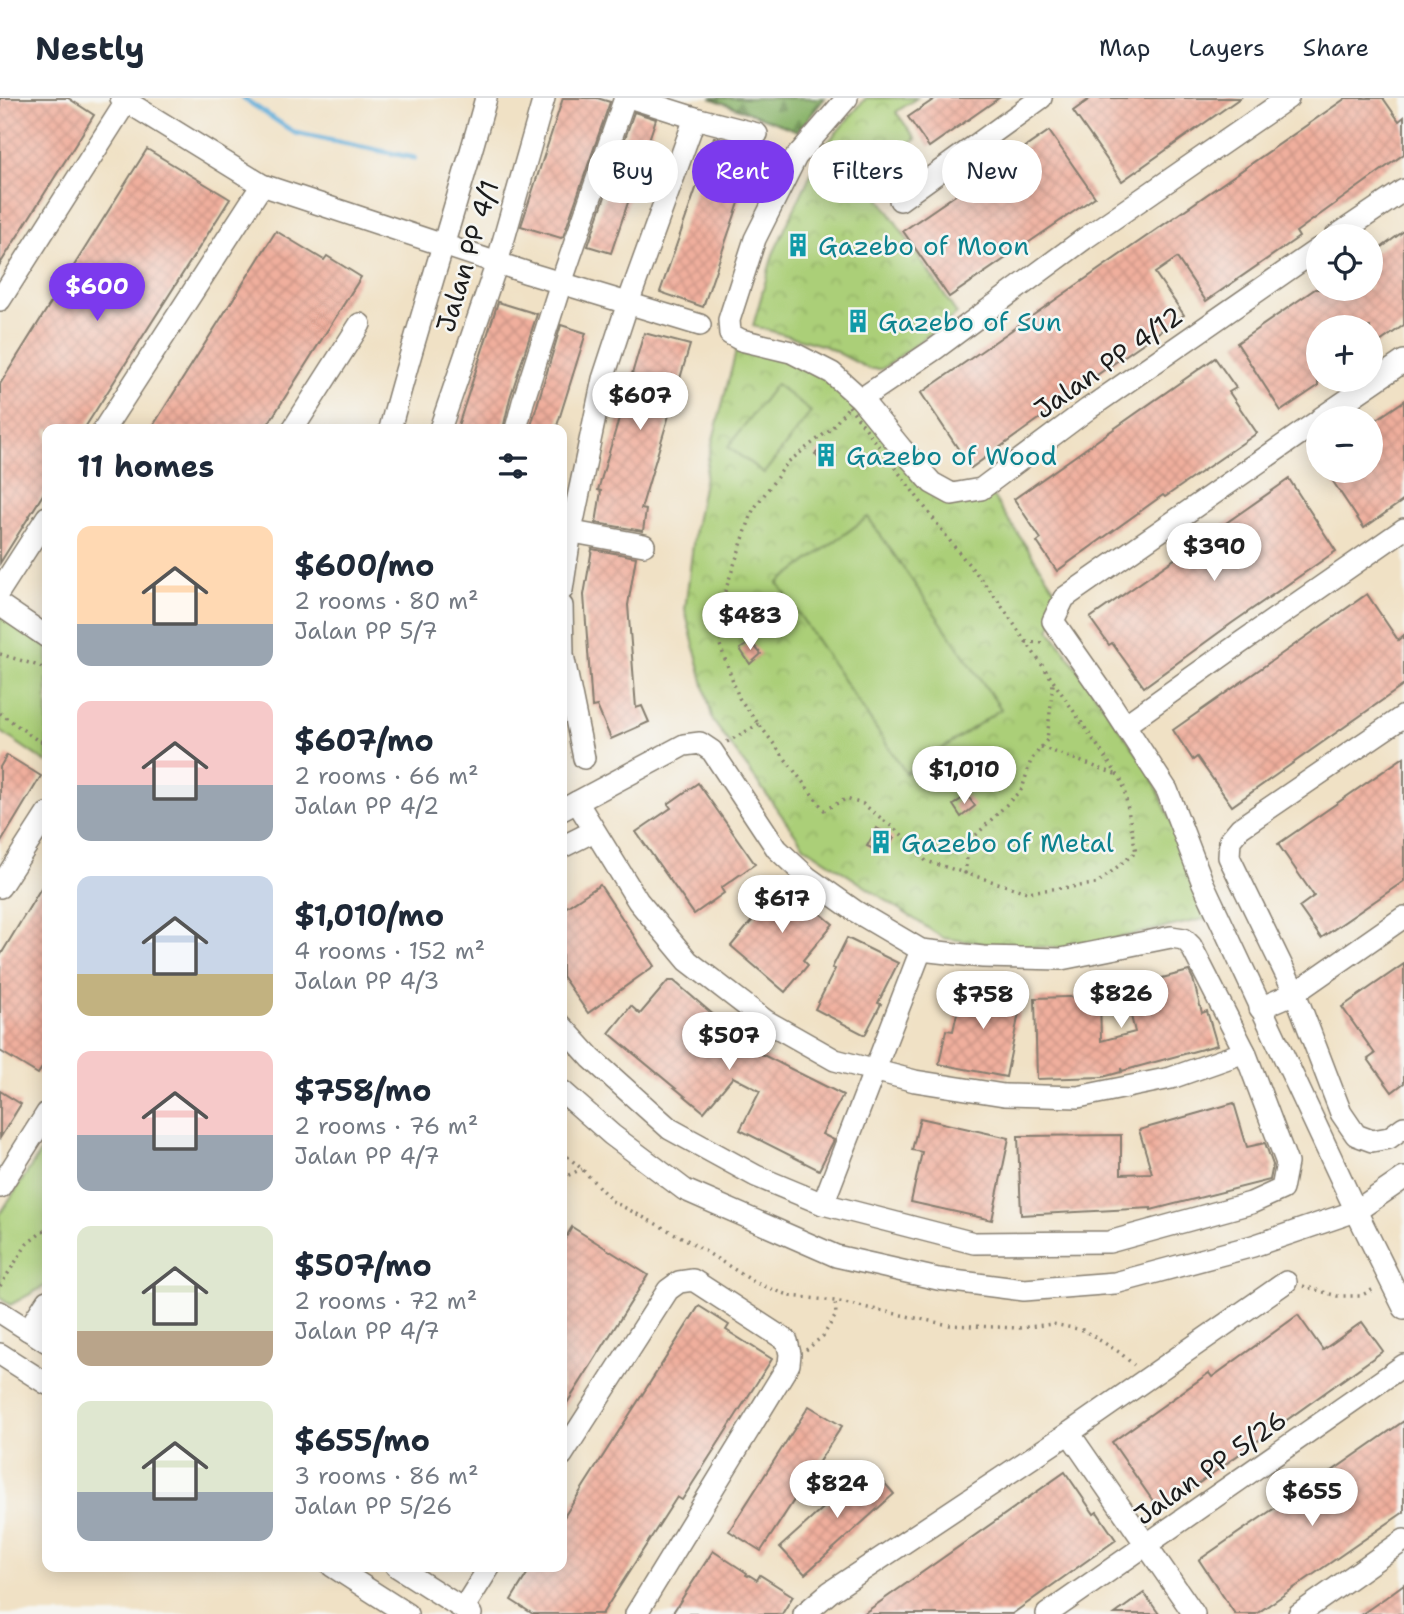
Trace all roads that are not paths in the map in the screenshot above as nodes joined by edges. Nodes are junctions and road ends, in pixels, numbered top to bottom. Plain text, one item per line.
1 (486, 98) edge
2 (544, 98) edge
3 (625, 98) edge
4 (632, 98) edge
5 (847, 98) edge
6 (1041, 98) edge
7 (1287, 98) edge
8 (123, 100) edge
9 (695, 118) junction
10 (757, 134) dead end
11 (928, 180) edge
12 (262, 185) junction
13 (1404, 190) edge
14 (1354, 224) edge
15 (444, 245) junction
16 (1306, 257) edge
17 (497, 263) junction
18 (561, 284) junction
19 (0, 300) edge
20 (628, 303) junction
21 (360, 324) dead end
22 (699, 325) dead end
23 (1404, 361) edge
24 (861, 400) junction
25 (1339, 406) edge
26 (107, 424) edge
27 (296, 424) edge
28 (391, 424) edge
29 (442, 424) edge
30 (517, 424) edge
31 (1306, 429) edge
32 (42, 525) edge
33 (567, 526) edge
34 (567, 530) edge
35 (1404, 530) edge
36 (644, 545) dead end
37 (0, 590) edge
38 (0, 605) edge
39 (42, 633) edge
40 (567, 675) edge
41 (1404, 716) edge
42 (1125, 725) junction
43 (584, 758) dead end
44 (569, 806) edge
45 (42, 822) edge
46 (594, 831) junction
47 (567, 844) edge
48 (0, 887) edge
49 (1404, 917) edge
50 (921, 950) junction
51 (1295, 993) junction
52 (1260, 1008) junction
53 (567, 1032) edge
54 (1245, 1052) junction
55 (874, 1070) junction
56 (567, 1095) edge
57 (42, 1121) edge
58 (1397, 1133) edge
59 (1404, 1178) edge
60 (0, 1187) edge
61 (823, 1204) junction
62 (1356, 1211) junction
63 (1286, 1282) road end
64 (1404, 1308) edge
65 (42, 1309) edge
66 (0, 1312) edge
67 (28, 1330) junction
68 (42, 1339) edge
69 (0, 1354) edge
70 (1404, 1365) edge
71 (42, 1381) edge
72 (1069, 1433) junction
73 (567, 1447) edge
74 (1404, 1540) edge
75 (1147, 1546) junction
76 (341, 1572) edge
77 (405, 1572) edge
78 (487, 1572) edge
79 (467, 1612) edge
80 (407, 1614) edge
81 (636, 1614) edge
82 (804, 1614) edge
83 (1047, 1614) edge
84 (1194, 1614) edge
85 (1299, 1614) edge

1 - 15 street
2 - 17 street, Jalan PP 4/1
3 - 18 street
4 - 9 street
5 - 24 street, Jalan PP 4/12
6 - 11 street
7 - 24 street
8 - 12 street
8 - 19 street
9 - 10 street
9 - 20 street
12 - 15 street
12 - 26 street
13 - 14 street
15 - 17 street
15 - 28 street
16 - 24 street, Jalan PP 4/12
17 - 18 street
17 - 29 street, Jalan PP 4/1
18 - 20 street
18 - 30 street
20 - 22 street
20 - 33 street
21 - 27 street
23 - 25 street
31 - 42 street
32 - 37 street
34 - 36 street
35 - 42 street
38 - 39 street
40 - 43 street
41 - 51 street
42 - 52 street
44 - 46 street
44 - 50 street
45 - 48 street
46 - 47 street
46 - 55 street
49 - 51 street
50 - 54 street
50 - 55 street
51 - 52 street
51 - 58 street
52 - 62 street
53 - 61 street
54 - 55 street
54 - 61 street
55 - 61 street
56 - 62 street
57 - 60 street
59 - 62 street
62 - 64 street
63 - 72 street
65 - 67 street
66 - 67 street
67 - 68 street
69 - 71 street
70 - 75 street, Jalan PP 5/26
72 - 75 street
72 - 82 street
73 - 81 street
74 - 85 street
75 - 83 street, Jalan PP 5/26
75 - 84 street
76 - 80 street
77 - 79 street
78 - 79 street

